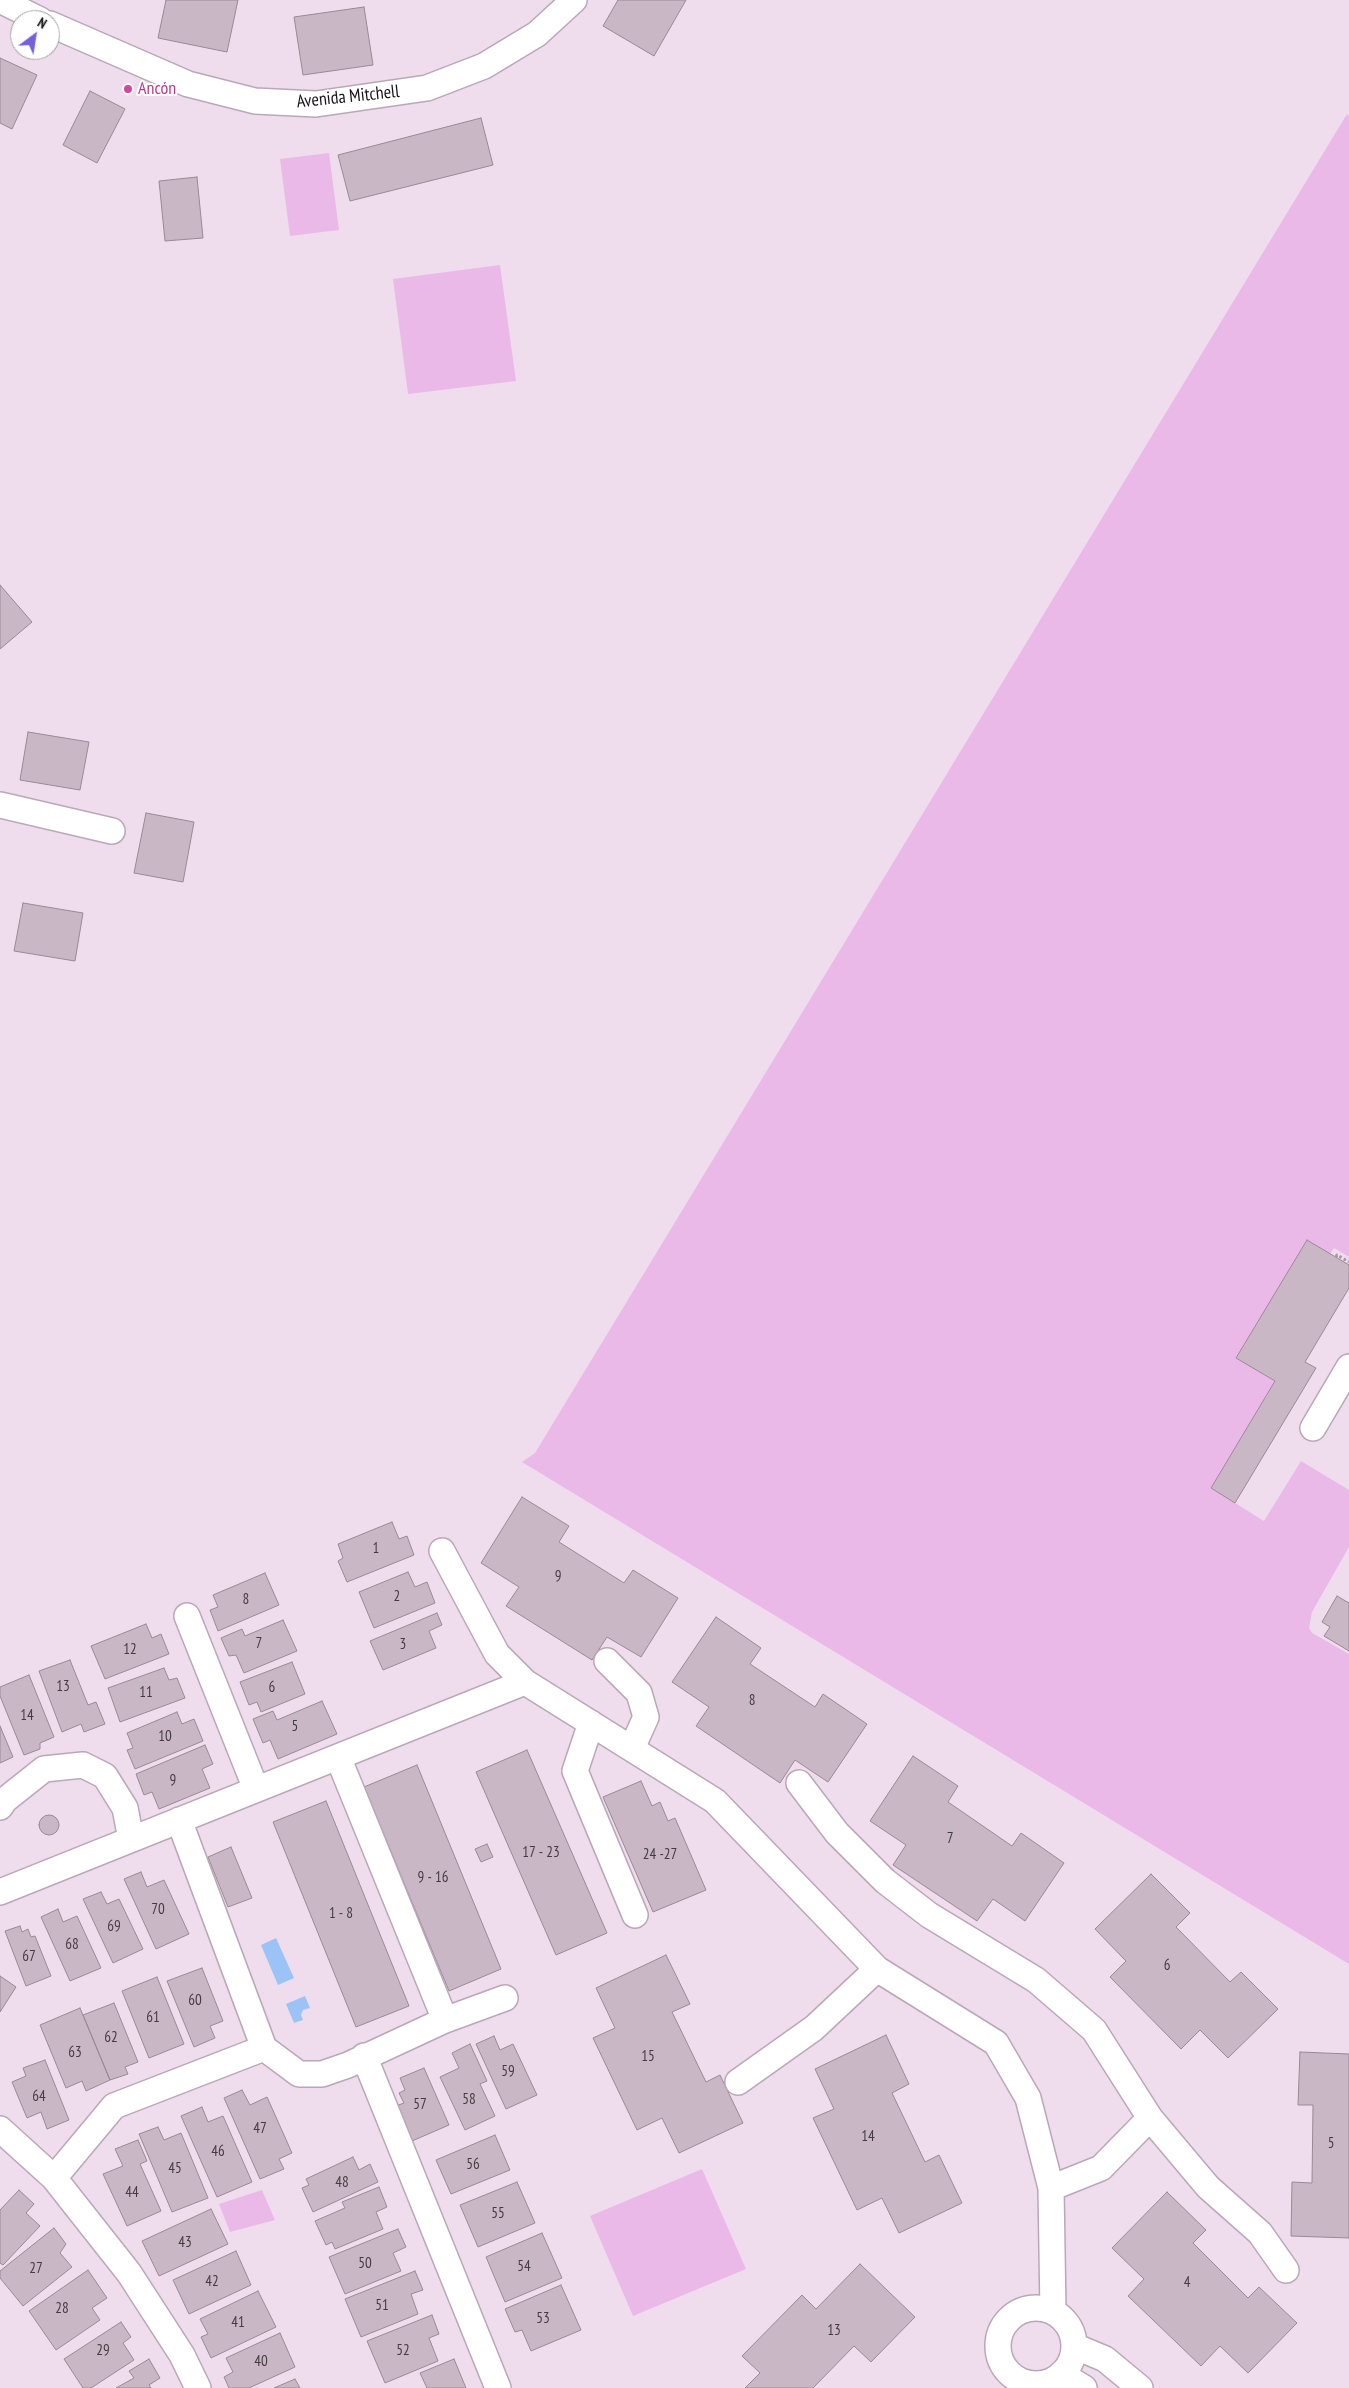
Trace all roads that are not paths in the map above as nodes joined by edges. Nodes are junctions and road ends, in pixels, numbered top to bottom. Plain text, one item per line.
1 (0, 0) edge
2 (574, 0) edge
3 (20, 10) edge
4 (60, 28) edge
5 (0, 805) edge
6 (112, 831) dead end
7 (1349, 1367) edge
8 (1313, 1428) dead end
9 (442, 1551) dead end
10 (187, 1616) dead end
11 (606, 1661) dead end
12 (525, 1682) junction
13 (591, 1723) junction
14 (632, 1748) junction
15 (338, 1756) junction
16 (799, 1783) dead end
17 (256, 1789) junction
18 (0, 1807) edge
19 (179, 1820) junction
20 (131, 1839) junction
21 (0, 1892) edge
22 (635, 1915) dead end
23 (877, 1969) junction
24 (505, 1998) dead end
25 (445, 2020) junction
26 (264, 2048) junction
27 (364, 2056) junction
28 (738, 2082) dead end
29 (1150, 2118) junction
30 (0, 2129) edge
31 (54, 2178) junction
32 (1051, 2188) junction
33 (1286, 2270) dead end
34 (1053, 2312) junction
35 (1074, 2346) junction
36 (1062, 2374) junction
37 (1011, 2383) edge
38 (198, 2388) edge
39 (498, 2388) edge
40 (1084, 2388) edge
41 (1140, 2388) edge

1 - 3 street
2 - 4 street, Avenida Mitchell
5 - 6 street
7 - 8 street
9 - 12 street
10 - 17 street
11 - 14 street
12 - 13 street
12 - 15 street
13 - 14 street
13 - 22 street
14 - 23 street
15 - 17 street
15 - 25 street
16 - 29 street
17 - 19 street
18 - 20 street
19 - 20 street
19 - 26 street
20 - 21 street
23 - 28 street
23 - 32 street
24 - 25 street
25 - 27 street
26 - 27 street
26 - 31 street
27 - 39 street
29 - 32 street
29 - 33 street
30 - 31 street
31 - 38 street
32 - 34 street
34 - 35 street
34 - 37 street
35 - 36 street
35 - 41 street
36 - 37 street
36 - 40 street

